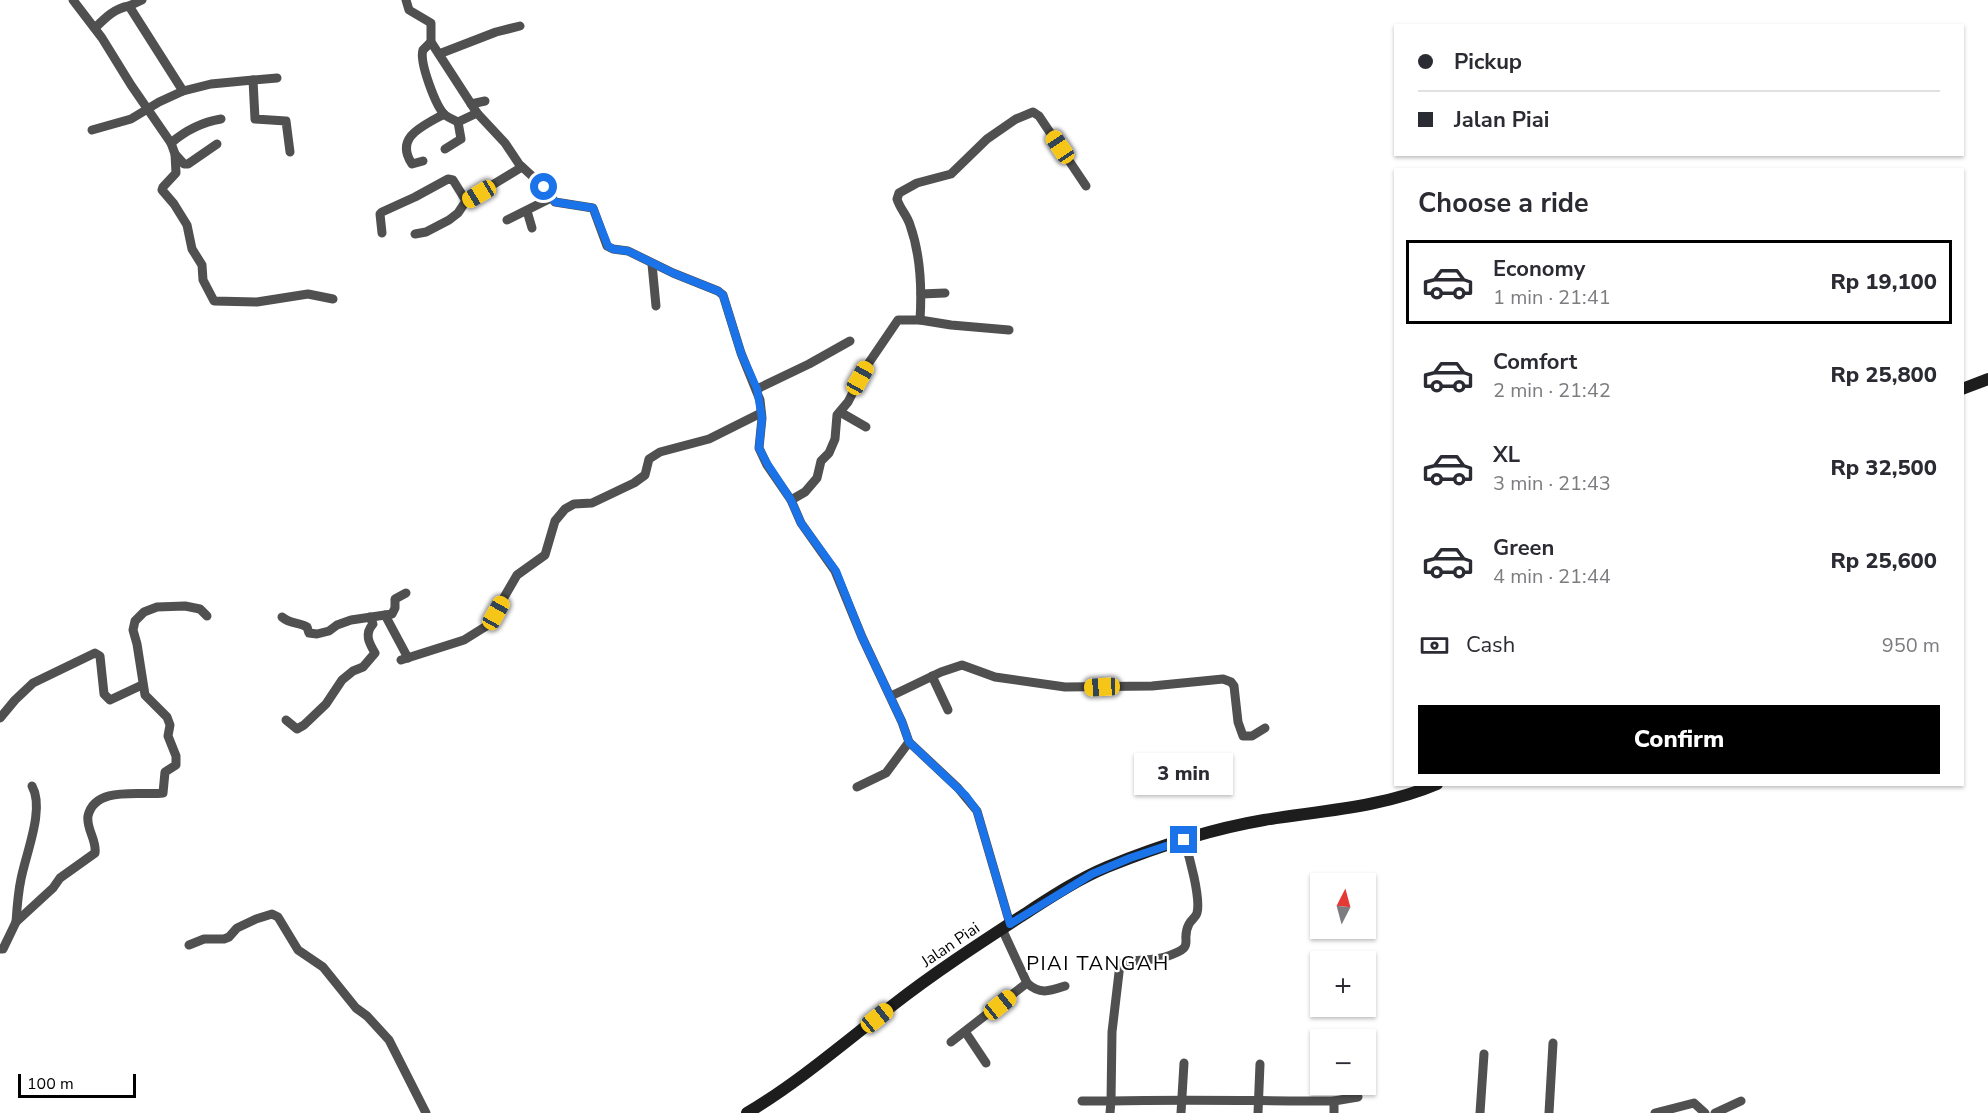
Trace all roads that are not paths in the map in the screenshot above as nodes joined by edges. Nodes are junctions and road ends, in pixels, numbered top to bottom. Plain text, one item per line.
1 (73, 0) edge
2 (142, 0) edge
3 (406, 0) edge
4 (129, 6) junction
5 (520, 26) dead end
6 (95, 28) junction
7 (432, 42) junction
8 (439, 54) junction
9 (277, 78) dead end
10 (253, 80) junction
11 (183, 91) junction
12 (485, 101) dead end
13 (471, 104) junction
14 (148, 109) junction
15 (477, 113) junction
16 (444, 114) junction
17 (221, 119) dead end
18 (458, 122) junction
19 (92, 130) dead end
20 (171, 143) junction
21 (217, 144) dead end
22 (445, 149) dead end
23 (290, 152) dead end
24 (175, 154) junction
25 (423, 161) dead end
26 (522, 167) junction
27 (1086, 186) dead end
28 (551, 198) junction
29 (466, 201) junction
30 (527, 211) junction
31 (507, 220) dead end
32 (532, 228) dead end
33 (382, 233) dead end
34 (415, 234) dead end
35 (652, 264) junction
36 (945, 293) dead end
37 (921, 294) junction
38 (333, 299) dead end
39 (656, 306) dead end
40 (920, 320) junction
41 (1009, 330) dead end
42 (850, 341) dead end
43 (1988, 379) edge
44 (1964, 388) edge
45 (757, 389) junction
46 (840, 412) junction
47 (761, 413) junction
48 (866, 428) dead end
49 (791, 500) junction
50 (406, 593) dead end
51 (385, 615) junction
52 (207, 616) dead end
53 (282, 617) dead end
54 (370, 617) junction
55 (932, 676) junction
56 (142, 685) junction
57 (891, 696) junction
58 (948, 710) dead end
59 (0, 718) edge
60 (286, 720) dead end
61 (1265, 728) dead end
62 (909, 742) junction
63 (32, 786) dead end
64 (1432, 786) edge
65 (857, 787) dead end
66 (1184, 840) junction
67 (16, 922) junction
68 (1006, 926) junction
69 (189, 945) dead end
70 (0, 949) edge
71 (1027, 983) junction
72 (1065, 986) dead end
73 (966, 1033) junction
74 (951, 1042) dead end
75 (1553, 1043) dead end
76 (1484, 1054) dead end
77 (986, 1063) dead end
78 (1184, 1063) dead end
79 (1260, 1064) dead end
80 (1358, 1097) dead end
81 (1181, 1099) junction
82 (1082, 1101) dead end
83 (1111, 1101) junction
84 (1258, 1101) junction
85 (1334, 1101) junction
86 (1741, 1101) dead end
87 (426, 1113) edge
88 (747, 1113) edge
89 (1110, 1113) edge
90 (1181, 1113) edge
91 (1258, 1113) edge
92 (1334, 1113) edge
93 (1480, 1113) edge
94 (1550, 1113) edge
95 (1655, 1113) edge
96 (1705, 1113) edge
97 (1715, 1113) edge

1 - 6 street
2 - 4 street
3 - 7 street
4 - 6 street
4 - 11 street
5 - 8 street
6 - 14 street
7 - 8 street
7 - 16 street
8 - 13 street
9 - 10 street
10 - 11 street
10 - 23 street
11 - 14 street
12 - 13 street
13 - 15 street
14 - 19 street
14 - 20 street
15 - 18 street
15 - 26 street
16 - 18 street
16 - 25 street
17 - 20 street
18 - 22 street
20 - 24 street
21 - 24 street
24 - 38 street
26 - 28 street
26 - 29 street
27 - 37 street
28 - 30 street
28 - 35 street
29 - 33 street
29 - 34 street
30 - 31 street
30 - 32 street
35 - 39 street
35 - 45 street
36 - 37 street
37 - 40 street
40 - 41 street
40 - 46 street
42 - 45 street
43 - 44 street
45 - 47 street
46 - 48 street
46 - 49 street
47 - 49 street
47 - 51 street
49 - 57 street
50 - 51 street
51 - 54 street
52 - 56 street
53 - 54 street
54 - 60 street
55 - 57 street
55 - 58 street
55 - 61 street
56 - 59 street
56 - 67 street
57 - 62 street
62 - 65 street
62 - 68 street
63 - 67 street
64 - 66 street, Jalan Piai
66 - 68 street, Jalan Piai
66 - 83 street
67 - 70 street
68 - 71 street
68 - 88 street, Jalan Piai
69 - 87 street
71 - 72 street
71 - 73 street
73 - 74 street
73 - 77 street
75 - 94 street
76 - 93 street
78 - 81 street
79 - 84 street
80 - 85 street
81 - 83 street
81 - 84 street
81 - 90 street
82 - 83 street
83 - 89 street
84 - 85 street
84 - 91 street
85 - 92 street
86 - 97 street
95 - 96 street

